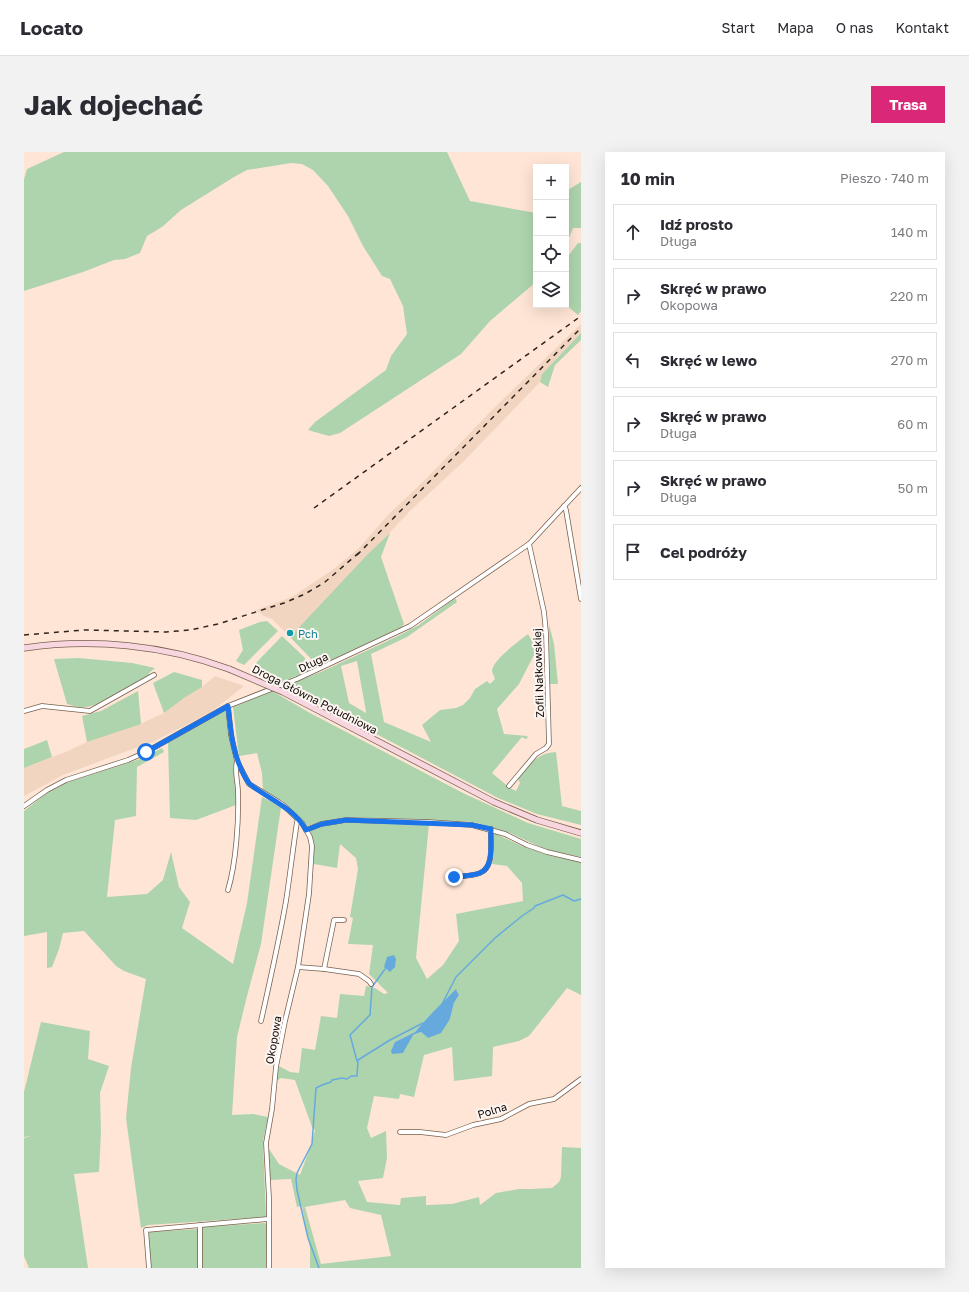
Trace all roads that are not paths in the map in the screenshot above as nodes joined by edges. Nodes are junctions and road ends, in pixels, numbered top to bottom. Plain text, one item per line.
1 (581, 488) edge
2 (564, 506) junction
3 (530, 544) junction
4 (581, 599) edge
5 (24, 648) edge
6 (154, 675) dead end
7 (228, 706) junction
8 (24, 711) edge
9 (237, 761) junction
10 (509, 786) dead end
11 (24, 806) edge
12 (298, 820) junction
13 (491, 829) junction
14 (306, 830) junction
15 (581, 833) edge
16 (581, 860) edge
17 (454, 877) dead end
18 (228, 890) dead end
19 (344, 920) dead end
20 (298, 967) junction
21 (324, 969) junction
22 (371, 984) dead end
23 (261, 1021) dead end
24 (581, 1079) edge
25 (400, 1132) dead end
26 (268, 1219) junction
27 (200, 1225) junction
28 (149, 1268) edge
29 (200, 1268) edge
30 (268, 1268) edge

1 - 2 street, Długa
2 - 3 street, Długa
2 - 4 street
3 - 7 street, Długa
3 - 10 street, Zofii Nałkowskiej
5 - 15 main road, Droga Główna Południowa, bridge
6 - 8 street
7 - 9 street, Okopowa
7 - 11 street, Długa
9 - 12 street, Okopowa
9 - 18 street, Okopowa
12 - 14 street, Okopowa
12 - 23 street, Okopowa
13 - 14 street
13 - 16 street
13 - 17 street
14 - 20 street, Okopowa
19 - 21 street
20 - 21 street
20 - 26 street, Okopowa
21 - 22 street
24 - 25 street, Polna
26 - 27 street
26 - 30 street, Okopowa
27 - 28 street
27 - 29 street

